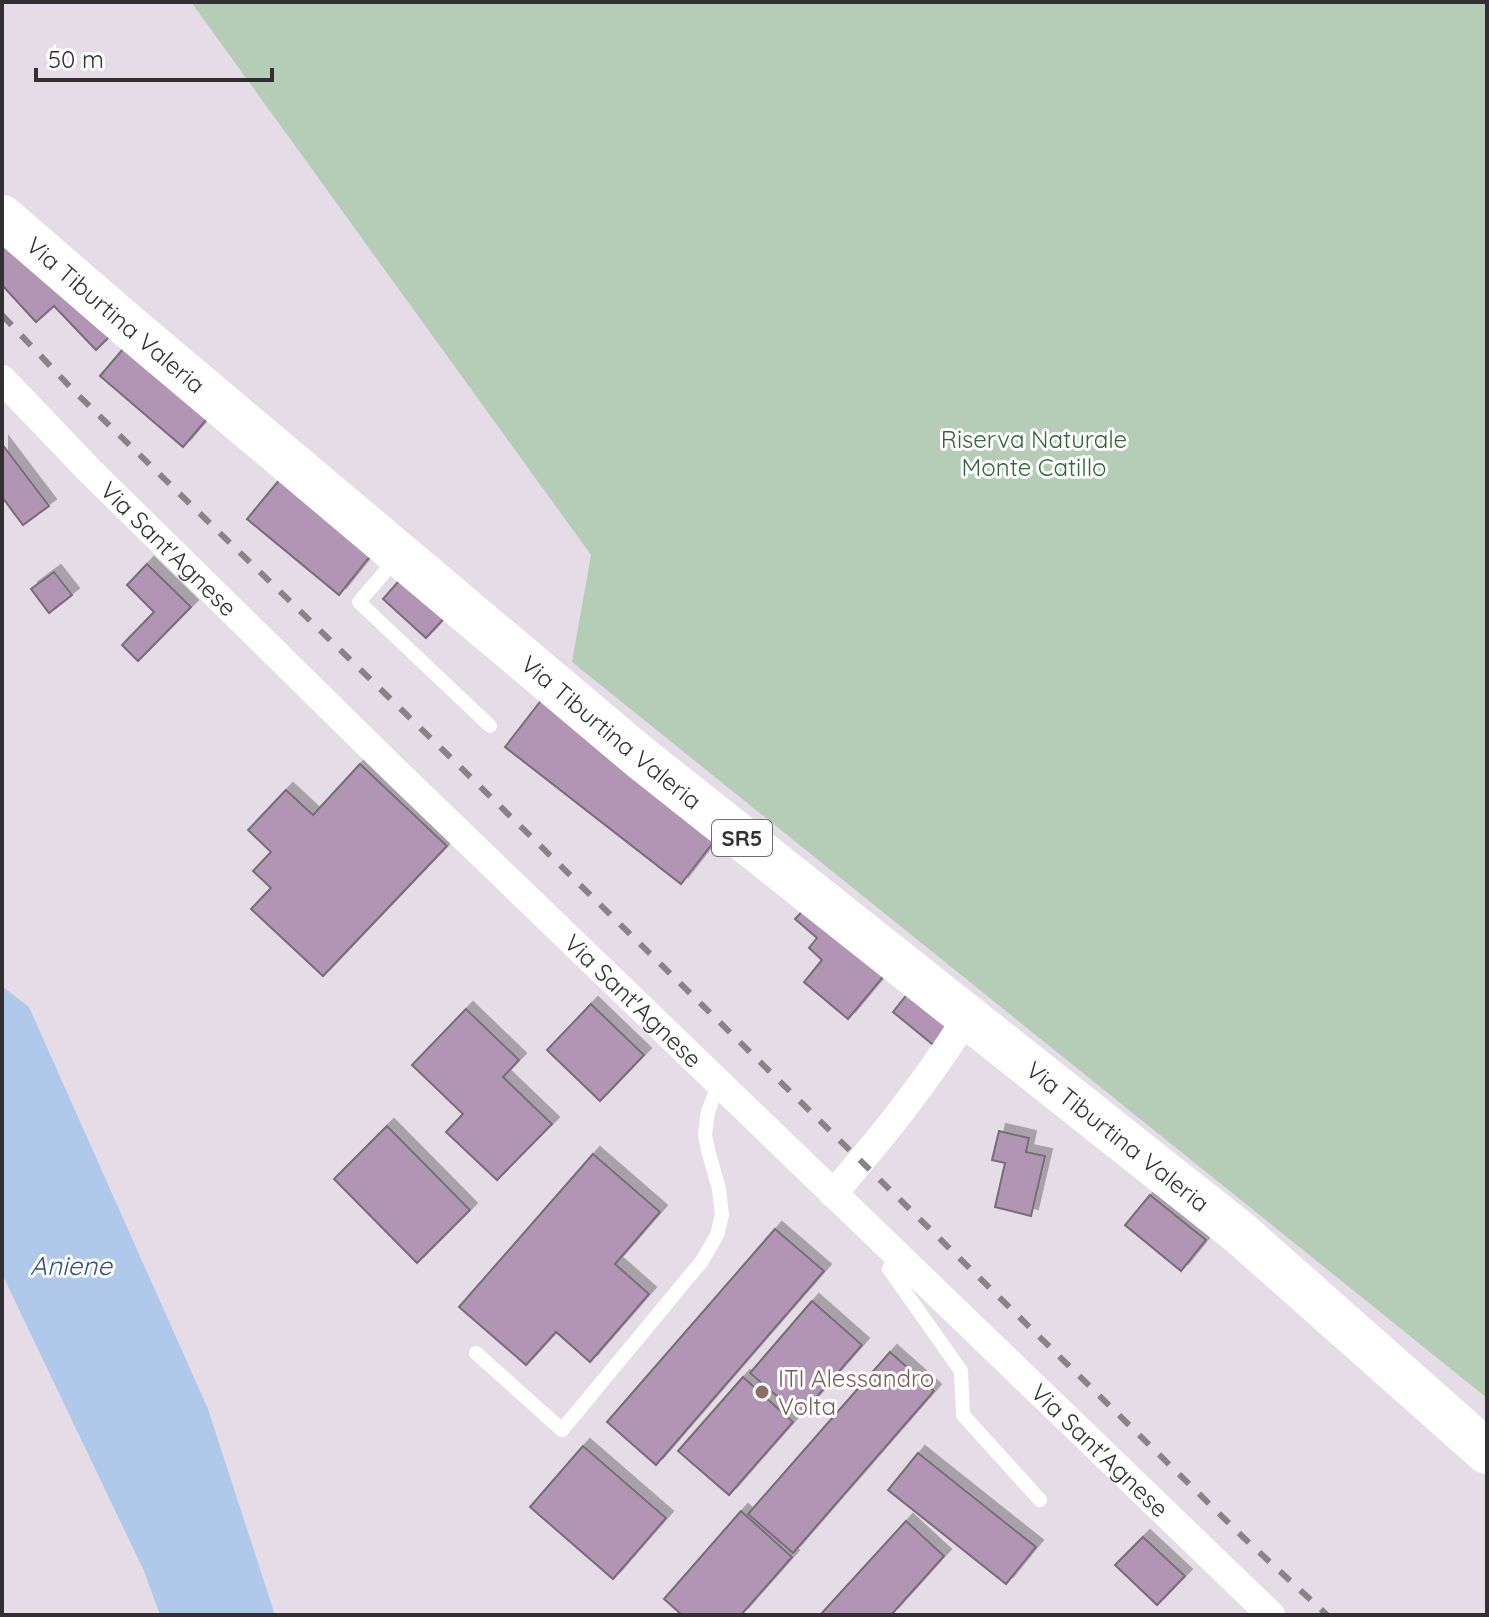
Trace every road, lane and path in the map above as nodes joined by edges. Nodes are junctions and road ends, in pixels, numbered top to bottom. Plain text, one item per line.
1 (2, 217) edge
2 (2, 379) edge
3 (399, 555) junction
4 (490, 726) dead end
5 (967, 1017) junction
6 (719, 1083) junction
7 (833, 1194) junction
8 (897, 1255) junction
9 (476, 1353) dead end
10 (1487, 1452) edge
11 (1040, 1500) dead end
12 (1271, 1615) edge

1 - 3 main road, Via Tiburtina Valeria / SR5
2 - 6 street, Via Sant'Agnese
3 - 4 lane
3 - 5 main road, Via Tiburtina Valeria / SR5
5 - 7 street
5 - 10 main road, Via Tiburtina Valeria / SR5
6 - 7 street, Via Sant'Agnese
6 - 9 lane
7 - 8 street, Via Sant'Agnese
8 - 11 lane
8 - 12 street, Via Sant'Agnese

